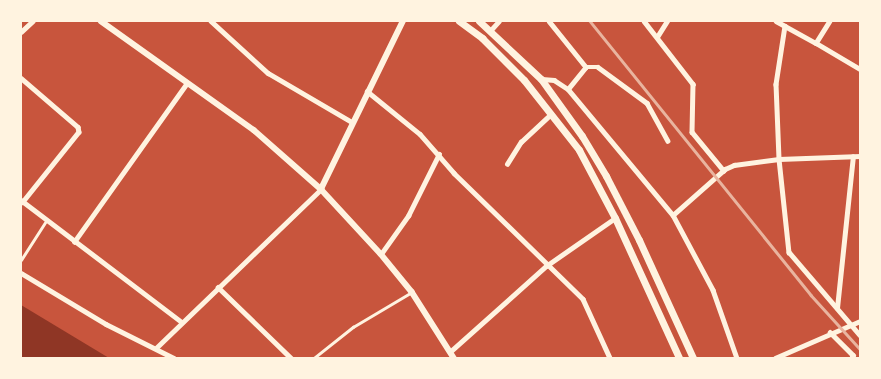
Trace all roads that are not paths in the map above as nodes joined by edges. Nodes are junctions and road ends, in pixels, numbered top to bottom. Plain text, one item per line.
1 (33, 21) edge
2 (102, 21) edge
3 (403, 21) edge
4 (459, 21) edge
5 (479, 21) edge
6 (499, 21) edge
7 (549, 21) edge
8 (644, 21) edge
9 (667, 21) edge
10 (776, 21) edge
11 (830, 21) edge
12 (214, 22) edge
13 (785, 26) junction
14 (490, 31) junction
15 (21, 32) edge
16 (657, 37) junction
17 (816, 43) junction
18 (586, 67) junction
19 (860, 69) edge
20 (21, 78) edge
21 (540, 80) junction
22 (187, 83) junction
23 (568, 89) junction
24 (368, 91) junction
25 (552, 113) junction
26 (352, 122) junction
27 (668, 141) dead end
28 (439, 154) junction
29 (860, 156) edge
30 (853, 157) junction
31 (779, 159) junction
32 (507, 164) dead end
33 (724, 171) junction
34 (320, 189) junction
35 (22, 201) edge
36 (673, 215) junction
37 (615, 218) junction
38 (46, 221) junction
39 (74, 242) junction
40 (381, 254) junction
41 (21, 260) edge
42 (546, 266) junction
43 (21, 273) edge
44 (218, 287) junction
45 (412, 292) junction
46 (837, 308) junction
47 (860, 321) edge
48 (182, 322) junction
49 (850, 324) junction
50 (830, 332) junction
51 (860, 335) edge
52 (157, 347) junction
53 (451, 351) junction
54 (174, 358) edge
55 (291, 358) edge
56 (314, 358) edge
57 (454, 358) edge
58 (610, 358) edge
59 (679, 358) edge
60 (693, 358) edge
61 (737, 358) edge
62 (775, 358) edge
63 (852, 358) edge

1 - 15 street
2 - 22 street
3 - 24 street
4 - 25 main road
5 - 14 main road
6 - 14 street
7 - 18 street
8 - 16 street
9 - 16 street
10 - 13 street
11 - 17 street
12 - 26 street
13 - 17 street
13 - 31 street
14 - 21 main road
16 - 33 street
17 - 19 street
18 - 23 street
18 - 27 street
20 - 35 street
21 - 23 street
21 - 60 main road
22 - 34 street
22 - 39 street
23 - 36 street
24 - 26 street
24 - 28 street
25 - 32 street
25 - 37 main road
26 - 34 street
28 - 40 street
28 - 42 street
29 - 30 street
30 - 31 street
30 - 46 street
31 - 33 street
31 - 46 street
33 - 36 street
34 - 40 street
34 - 44 street
35 - 38 street
36 - 61 street
37 - 42 street
37 - 59 main road
38 - 39 street
38 - 41 lane
39 - 48 street
40 - 45 street
42 - 53 street
42 - 58 street
43 - 52 street
44 - 48 street
44 - 55 street
45 - 53 street
45 - 56 lane
46 - 49 street
47 - 49 street
48 - 52 street
49 - 50 street
49 - 51 street
50 - 62 street
50 - 63 street
52 - 54 street
53 - 57 street

